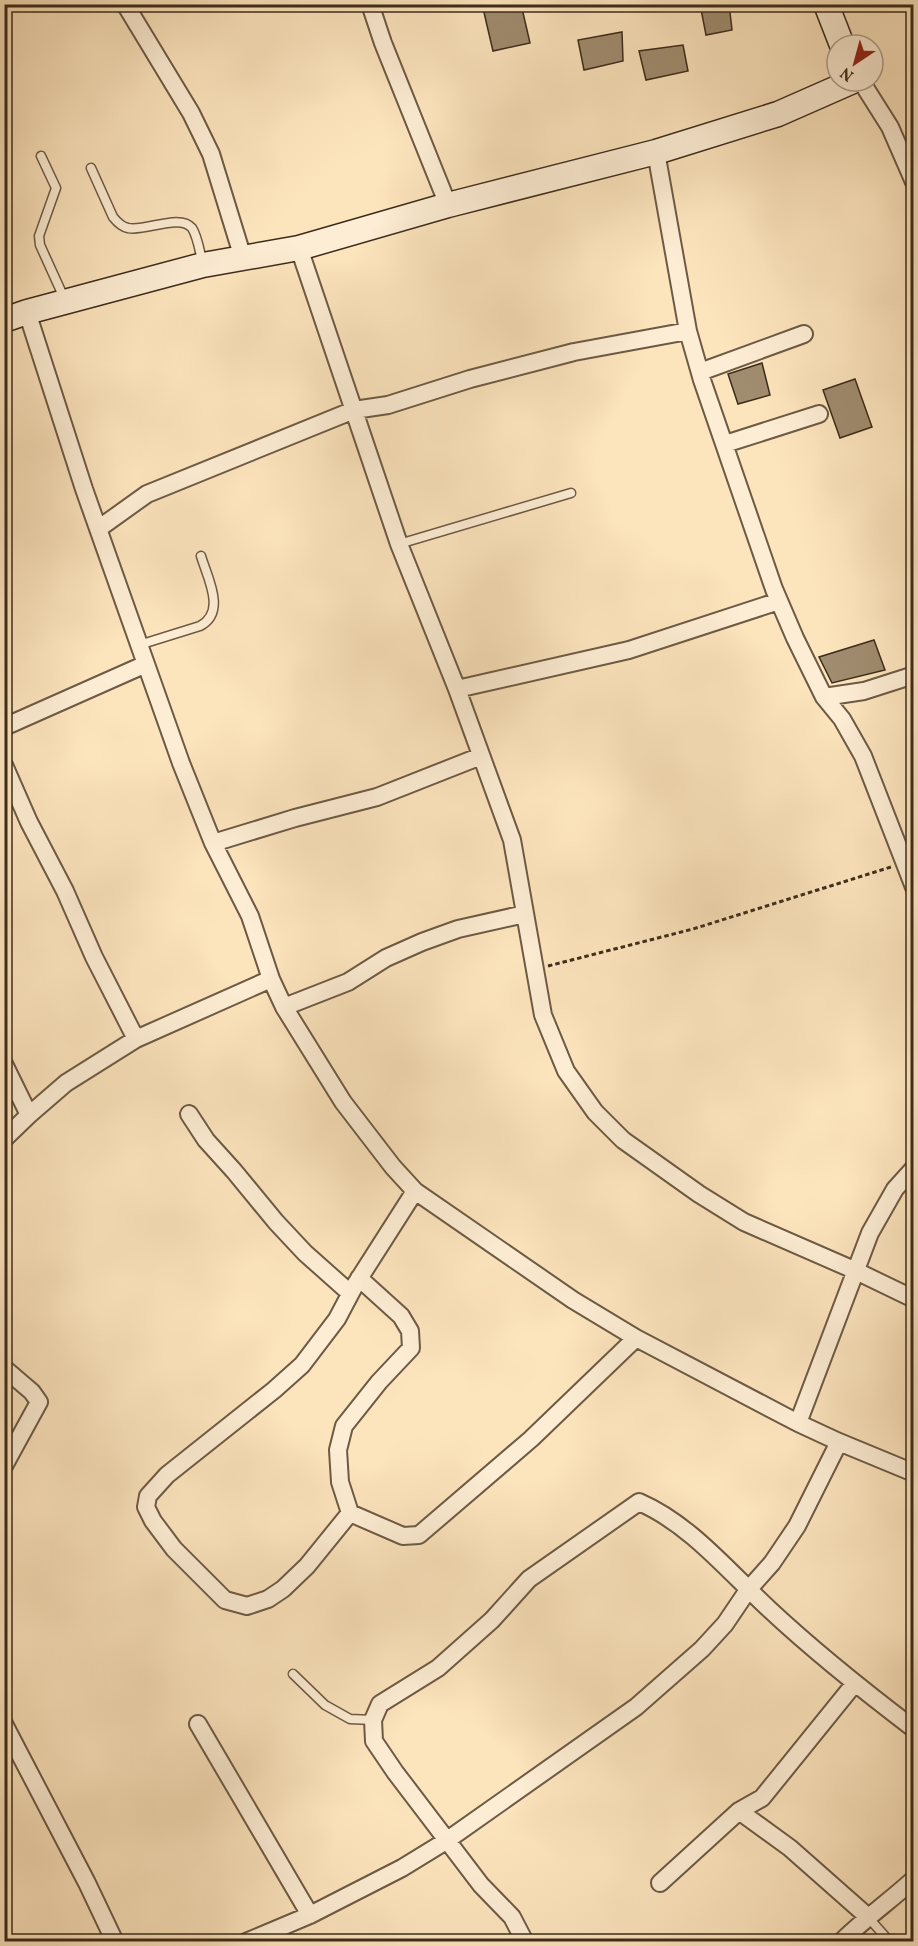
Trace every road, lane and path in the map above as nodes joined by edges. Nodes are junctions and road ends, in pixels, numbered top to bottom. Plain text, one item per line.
1 (125, 4) edge
2 (370, 4) edge
3 (826, 4) edge
4 (837, 33) edge
5 (826, 93) edge
6 (869, 93) edge
7 (656, 152) junction
8 (41, 156) dead end
9 (91, 168) dead end
10 (914, 182) edge
11 (448, 205) junction
12 (299, 248) junction
13 (243, 258) junction
14 (203, 265) junction
15 (66, 301) junction
16 (27, 312) junction
17 (4, 320) edge
18 (688, 331) junction
19 (804, 334) dead end
20 (700, 372) junction
21 (354, 410) junction
22 (819, 414) dead end
23 (724, 444) junction
24 (571, 493) dead end
25 (98, 529) junction
26 (399, 544) junction
27 (201, 556) dead end
28 (779, 601) junction
29 (139, 645) junction
30 (146, 664) junction
31 (914, 675) edge
32 (457, 689) junction
33 (824, 697) junction
34 (4, 727) edge
35 (481, 756) junction
36 (4, 765) edge
37 (213, 843) junction
38 (904, 863) junction
39 (914, 887) edge
40 (525, 914) junction
41 (535, 970) junction
42 (271, 979) junction
43 (284, 1007) junction
44 (136, 1039) junction
45 (4, 1064) edge
46 (189, 1114) dead end
47 (29, 1115) junction
48 (4, 1139) edge
49 (914, 1168) edge
50 (415, 1191) junction
51 (854, 1270) junction
52 (359, 1278) junction
53 (350, 1293) junction
54 (914, 1299) edge
55 (636, 1338) junction
56 (4, 1368) edge
57 (798, 1423) junction
58 (839, 1442) junction
59 (4, 1466) edge
60 (914, 1473) edge
61 (350, 1513) junction
62 (748, 1590) junction
63 (293, 1674) dead end
64 (855, 1683) junction
65 (373, 1720) junction
66 (4, 1724) edge
67 (198, 1724) dead end
68 (914, 1729) edge
69 (739, 1810) junction
70 (446, 1841) junction
71 (914, 1879) edge
72 (660, 1883) dead end
73 (310, 1915) junction
74 (867, 1916) junction
75 (115, 1941) edge
76 (246, 1941) edge
77 (525, 1941) edge
78 (841, 1941) edge
79 (890, 1941) edge

1 - 13 street
2 - 11 street
3 - 4 street
5 - 7 street
6 - 10 street
7 - 11 street
7 - 18 street
8 - 15 lane
9 - 14 lane
11 - 12 street
12 - 13 street
12 - 21 street
13 - 14 street
14 - 15 street
15 - 16 street
16 - 17 street
16 - 25 street
18 - 20 street
18 - 21 street
19 - 20 street
20 - 23 street
21 - 25 street
21 - 26 street
22 - 23 street
23 - 28 street
24 - 26 lane
25 - 29 street
26 - 32 street
27 - 29 lane
28 - 32 street
28 - 33 street
29 - 30 street
30 - 34 street
30 - 37 street
31 - 33 street
32 - 35 street
33 - 38 street
35 - 37 street
35 - 40 street
36 - 44 street
37 - 42 street
38 - 39 street
38 - 41 path
40 - 41 street
40 - 43 street
41 - 51 street
42 - 43 street
42 - 44 street
43 - 50 street
44 - 47 street
45 - 47 street
46 - 53 street
47 - 48 street
49 - 51 street
50 - 52 street
50 - 55 street
51 - 54 street
51 - 57 street
52 - 53 street
52 - 61 street
53 - 61 street
55 - 57 street
55 - 61 street
56 - 59 street
57 - 58 street
58 - 60 street
58 - 62 street
62 - 64 street
62 - 65 street
62 - 70 street
63 - 65 lane
64 - 68 street
64 - 69 street
65 - 70 street
66 - 75 street
67 - 73 street
69 - 72 street
69 - 74 street
70 - 73 street
70 - 77 street
71 - 74 street
73 - 76 street
74 - 78 street
74 - 79 lane

